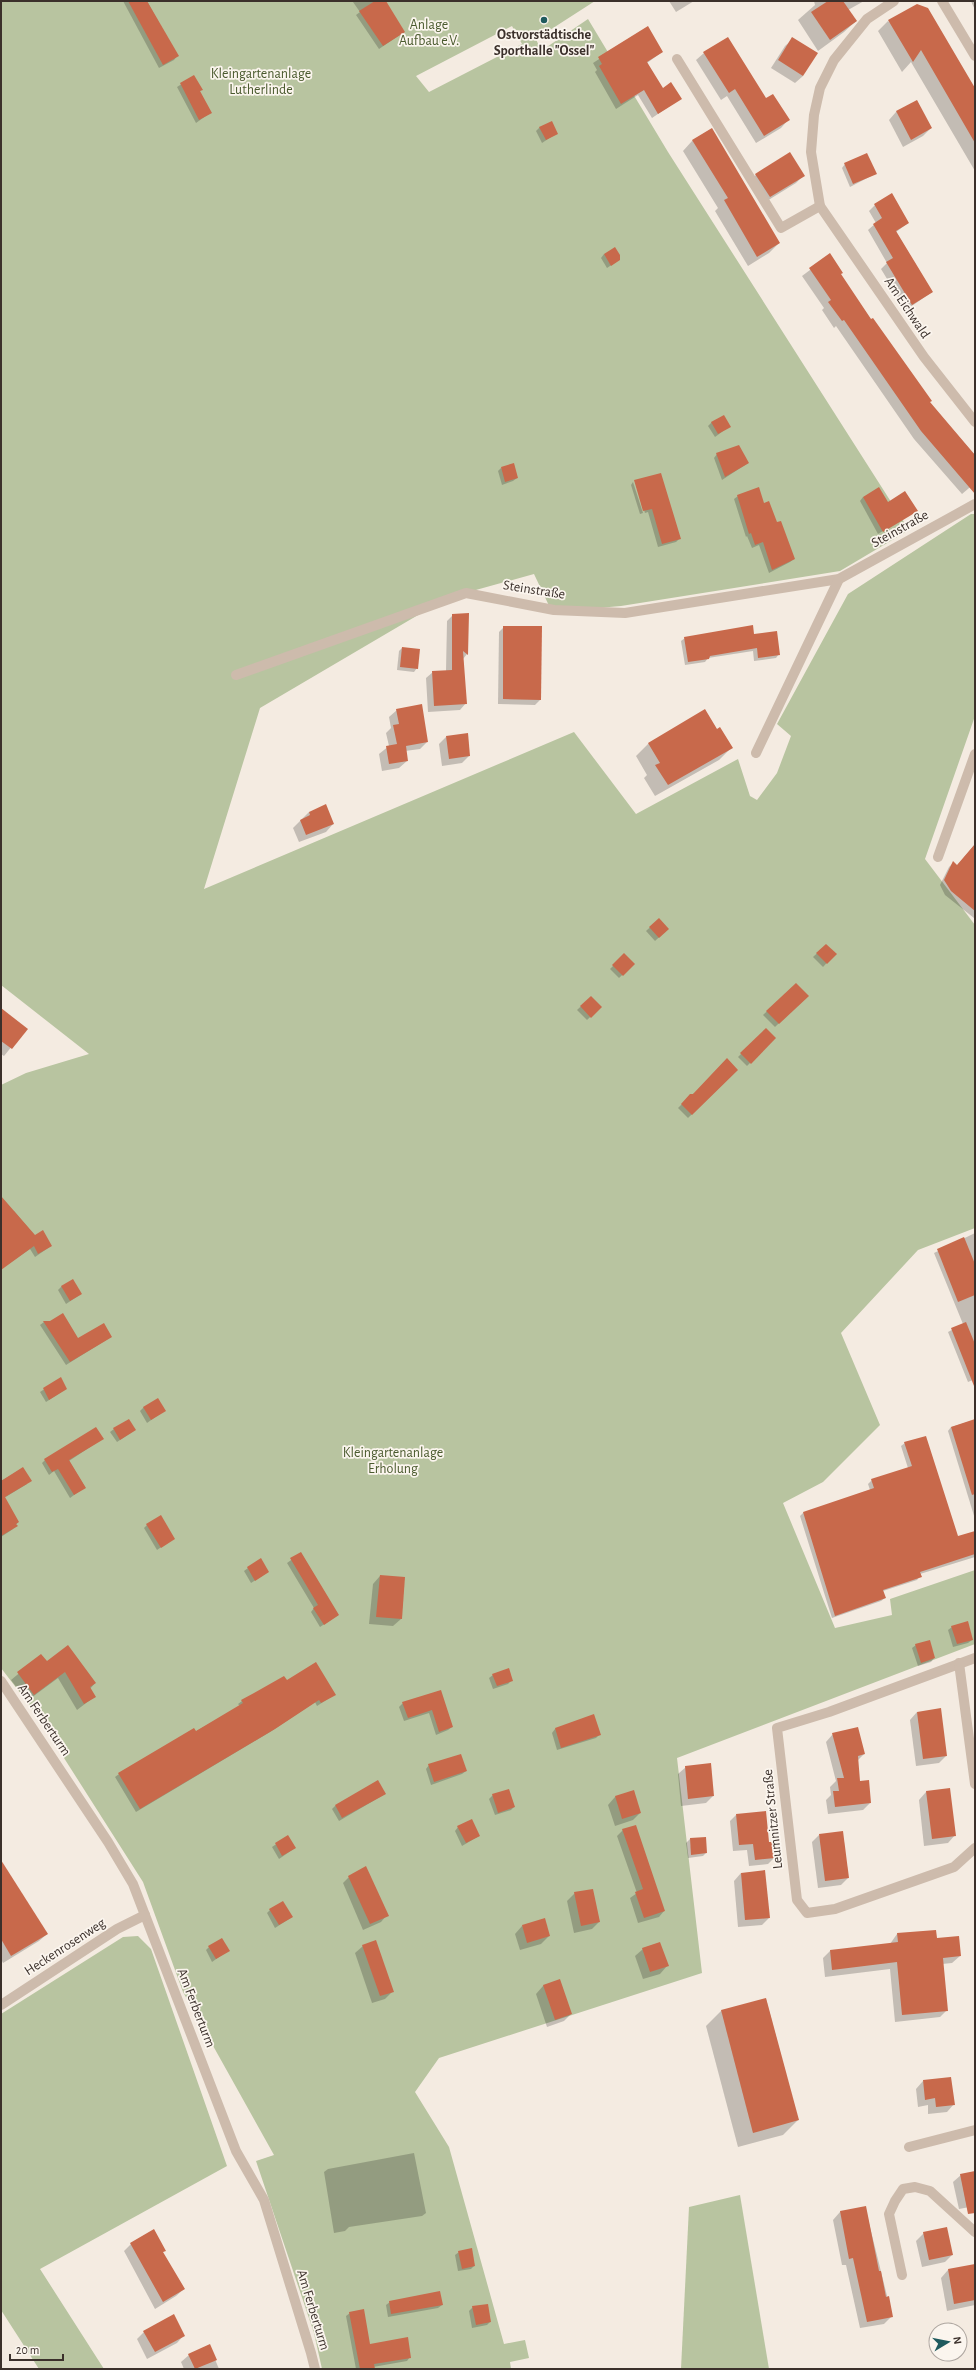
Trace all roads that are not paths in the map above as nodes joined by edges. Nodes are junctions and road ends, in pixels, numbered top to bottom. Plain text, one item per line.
1 (894, 1) edge
2 (942, 1) edge
3 (975, 56) edge
4 (677, 59) dead end
5 (820, 206) junction
6 (975, 422) edge
7 (975, 504) edge
8 (839, 579) junction
9 (236, 675) dead end
10 (756, 753) dead end
11 (975, 754) edge
12 (938, 857) dead end
13 (975, 1658) edge
14 (959, 1663) junction
15 (1, 1681) edge
16 (975, 1784) edge
17 (975, 1848) edge
18 (145, 1915) junction
19 (1, 2005) edge
20 (975, 2130) edge
21 (909, 2147) dead end
22 (975, 2232) edge
23 (902, 2275) dead end
24 (314, 2369) edge

1 - 5 street, Am Eichwald
2 - 3 street
4 - 5 street
5 - 6 street, Am Eichwald
7 - 8 street, Steinstraße
8 - 9 street, Steinstraße
8 - 10 street
11 - 12 street
13 - 14 street, Leumnitzer Straße
14 - 16 street
14 - 17 street, Leumnitzer Straße
15 - 18 street, Am Ferberturm
18 - 19 street, Heckenrosenweg
18 - 24 street, Am Ferberturm
20 - 21 street
22 - 23 street

